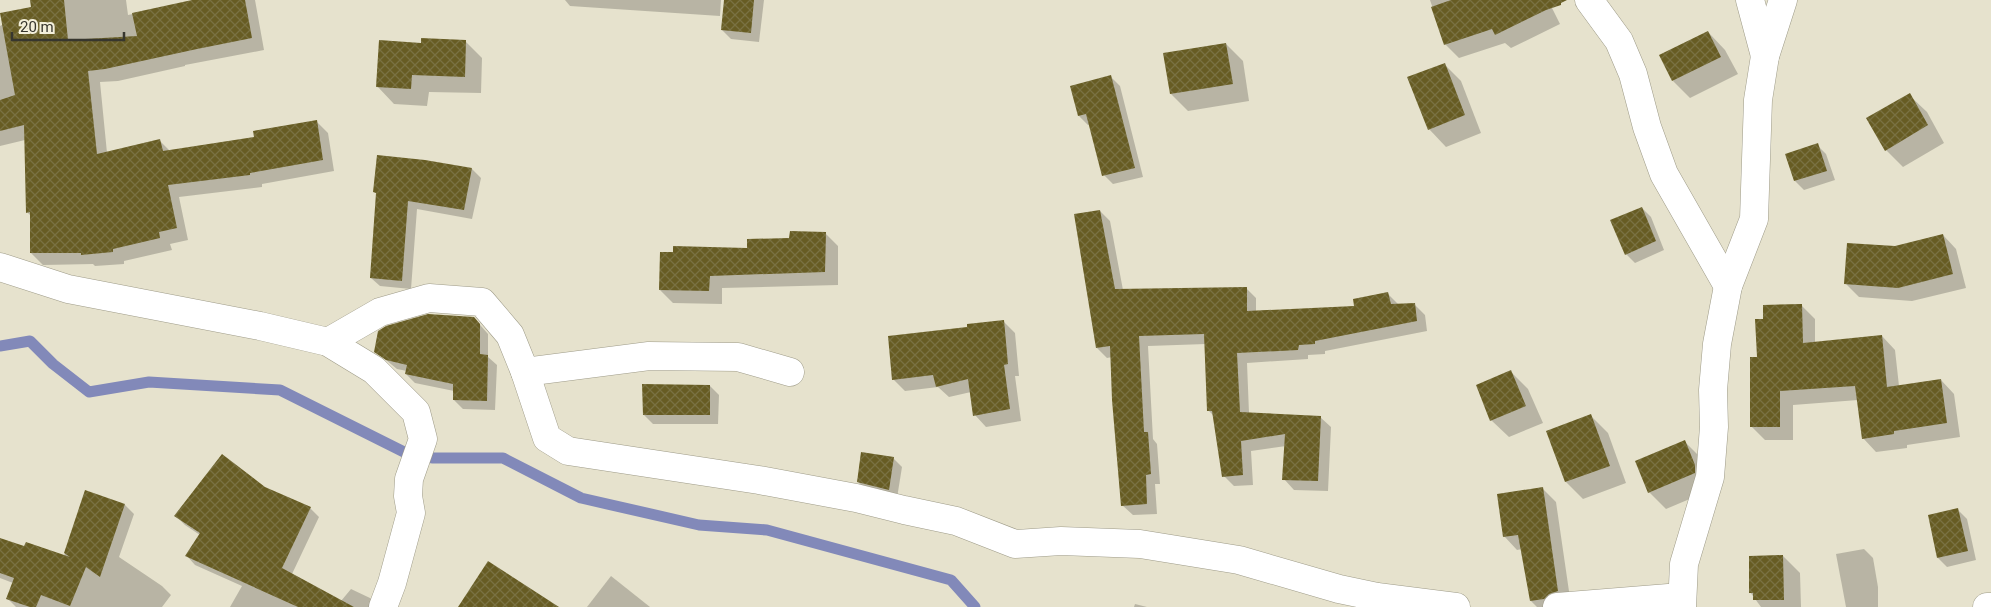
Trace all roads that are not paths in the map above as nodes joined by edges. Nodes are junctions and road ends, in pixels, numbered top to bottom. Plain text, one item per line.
1 (1589, 0) edge
2 (1750, 0) edge
3 (1783, 0) edge
4 (1765, 56) junction
5 (0, 267) edge
6 (1728, 286) junction
7 (328, 342) junction
8 (525, 372) junction
9 (790, 372) dead end
10 (1682, 602) edge
11 (382, 607) edge
12 (1456, 607) edge
13 (1557, 607) edge
14 (1987, 607) edge
15 (1991, 607) edge

1 - 6 street
2 - 4 street
3 - 4 street
4 - 6 street
5 - 7 street
6 - 10 street
7 - 8 street
7 - 11 street
8 - 9 street
8 - 12 street
10 - 13 street
14 - 15 street

